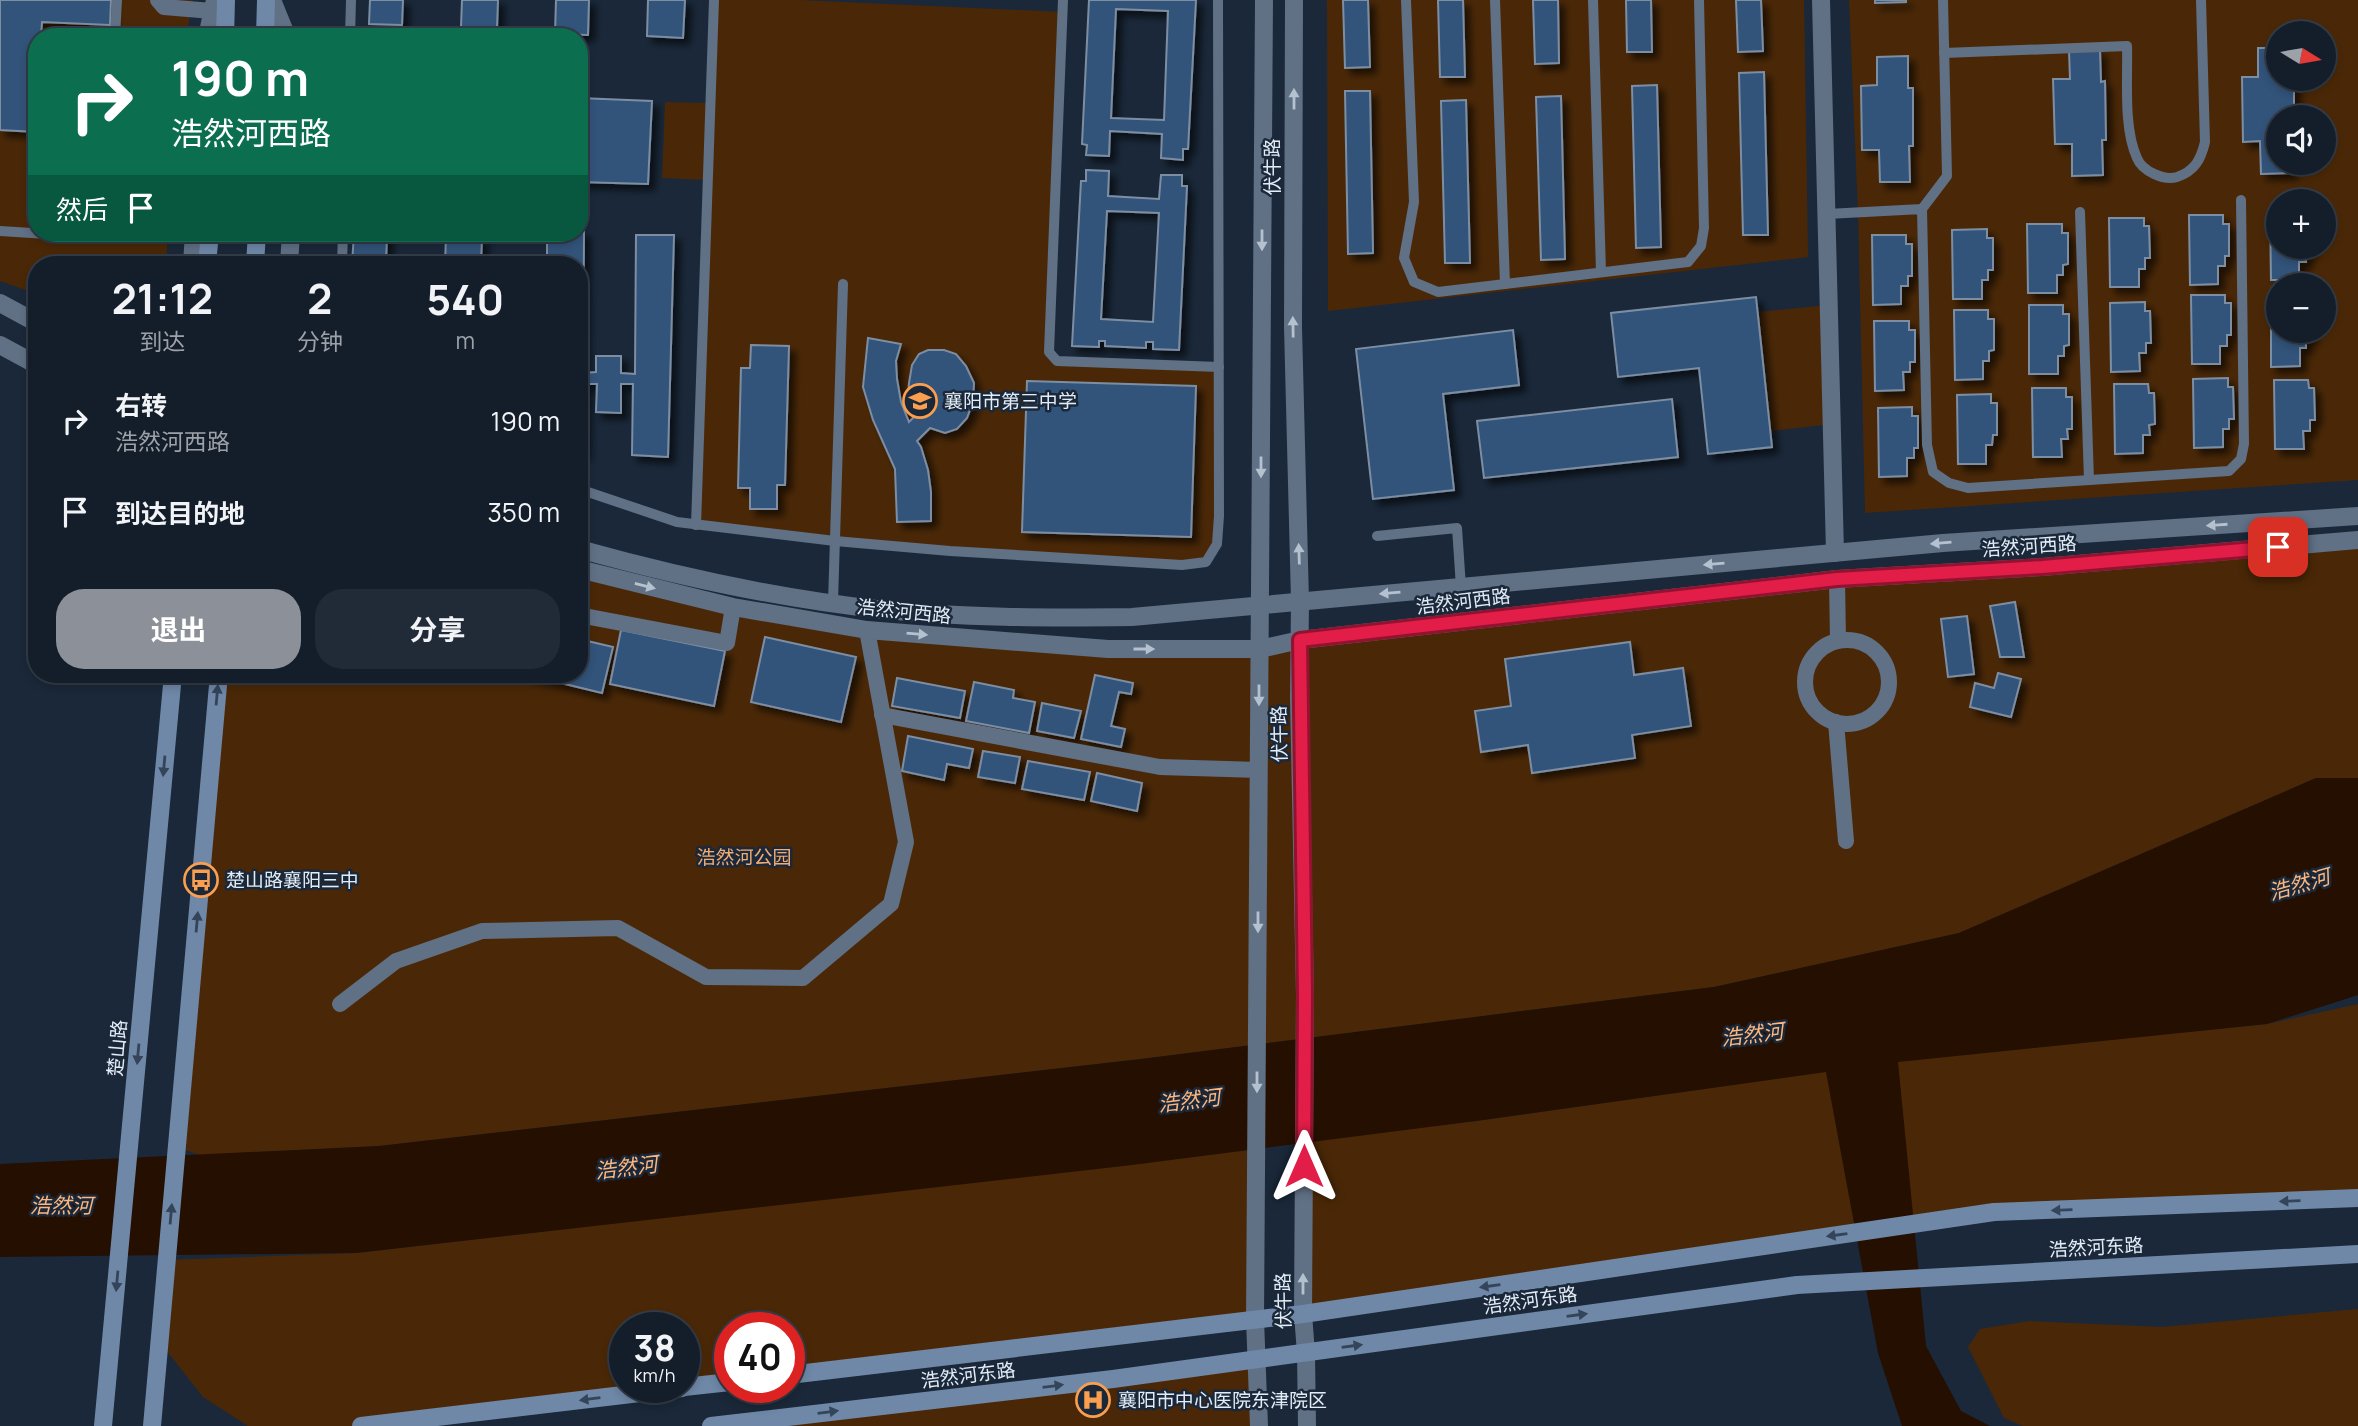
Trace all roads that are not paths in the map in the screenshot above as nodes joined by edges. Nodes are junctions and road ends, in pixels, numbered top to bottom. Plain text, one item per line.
1 (117, 0) edge
2 (158, 0) edge
3 (266, 0) edge
4 (272, 0) edge
5 (351, 0) edge
6 (714, 0) edge
7 (1063, 0) edge
8 (1218, 0) edge
9 (1264, 0) edge
10 (1294, 0) edge
11 (1406, 0) edge
12 (1495, 0) edge
13 (1593, 0) edge
14 (1699, 0) edge
15 (1821, 0) edge
16 (1943, 0) edge
17 (2200, 0) edge
18 (218, 4) edge
19 (115, 28) edge
20 (211, 28) edge
21 (223, 28) edge
22 (265, 28) edge
23 (283, 28) edge
24 (350, 28) edge
25 (1944, 53) junction
26 (2241, 200) dead end
27 (1922, 209) junction
28 (2080, 212) dead end
29 (1827, 214) junction
30 (0, 231) edge
31 (28, 233) edge
32 (1601, 272) junction
33 (843, 284) dead end
34 (1505, 284) junction
35 (0, 303) edge
36 (28, 318) edge
37 (0, 345) edge
38 (28, 360) edge
39 (1219, 367) junction
40 (2089, 480) junction
41 (588, 492) edge
42 (2358, 516) edge
43 (696, 524) junction
44 (1377, 536) dead end
45 (2358, 540) edge
46 (835, 541) junction
47 (588, 550) edge
48 (1835, 553) junction
49 (588, 571) edge
50 (1837, 579) junction
51 (1461, 587) junction
52 (1300, 601) junction
53 (833, 602) junction
54 (1260, 605) junction
55 (733, 607) junction
56 (588, 617) edge
57 (867, 631) junction
58 (1300, 640) junction
59 (1838, 641) junction
60 (1260, 649) junction
61 (172, 683) edge
62 (218, 683) edge
63 (882, 715) junction
64 (1836, 722) junction
65 (1259, 770) junction
66 (1846, 841) dead end
67 (340, 1004) dead end
68 (2358, 1198) edge
69 (2358, 1254) edge
70 (1303, 1314) junction
71 (1255, 1319) junction
72 (1306, 1353) junction
73 (1257, 1359) junction
74 (805, 1373) edge
75 (609, 1397) edge
76 (745, 1424) edge
77 (103, 1426) edge
78 (152, 1426) edge
79 (361, 1426) edge
80 (711, 1426) edge
81 (1259, 1426) edge
82 (1307, 1426) edge

1 - 19 lane
2 - 18 street
3 - 22 main road
4 - 23 street
5 - 24 lane
6 - 43 lane
7 - 39 lane
8 - 39 lane
9 -> 54 street
52 -> 10 street, 伏牛路
11 - 34 lane
12 - 34 lane
13 - 32 lane
14 - 32 lane
15 - 29 street
16 - 25 lane
17 - 25 lane
18 - 20 street
18 - 21 main road
25 - 27 lane
26 - 40 lane
27 - 29 lane
27 - 40 lane
28 - 40 lane
29 - 48 street
30 - 31 lane
32 - 34 lane
33 - 46 lane
35 - 36 street
37 - 38 street
39 - 46 lane
41 - 43 lane
42 -> 48 street, 浩然河西路
43 - 46 lane
44 - 51 lane
45 - 50 street, 浩然河西路
46 - 53 lane
47 - 53 street, 浩然河西路
48 -> 51 street, 浩然河西路
49 -> 55 street, 浩然河西路
50 - 58 street, 浩然河西路
50 - 59 street
51 -> 52 street, 浩然河西路
52 - 54 street, 浩然河西路
52 - 58 street, 伏牛路
53 - 54 street, 浩然河西路
54 - 60 street
55 - 56 street
55 - 57 street, 浩然河西路
57 -> 60 street, 浩然河西路
57 - 63 street
58 - 60 street, 浩然河西路
70 -> 58 street, 伏牛路
59 - 64 street
59 - 64 street
60 -> 65 street
61 -> 77 main road, 楚山路
78 -> 62 main road
63 - 65 street
63 - 67 street
64 - 66 street
65 -> 71 street
68 -> 70 main road, 浩然河东路
72 -> 69 main road, 浩然河东路
70 - 71 main road, 浩然河东路
70 - 72 street, 伏牛路
71 - 73 street
71 - 74 main road, 浩然河东路
72 - 73 main road, 浩然河东路
72 - 82 street, 伏牛路
76 -> 73 main road, 浩然河东路
73 - 81 street
75 -> 79 main road
76 - 80 main road, 浩然河东路

